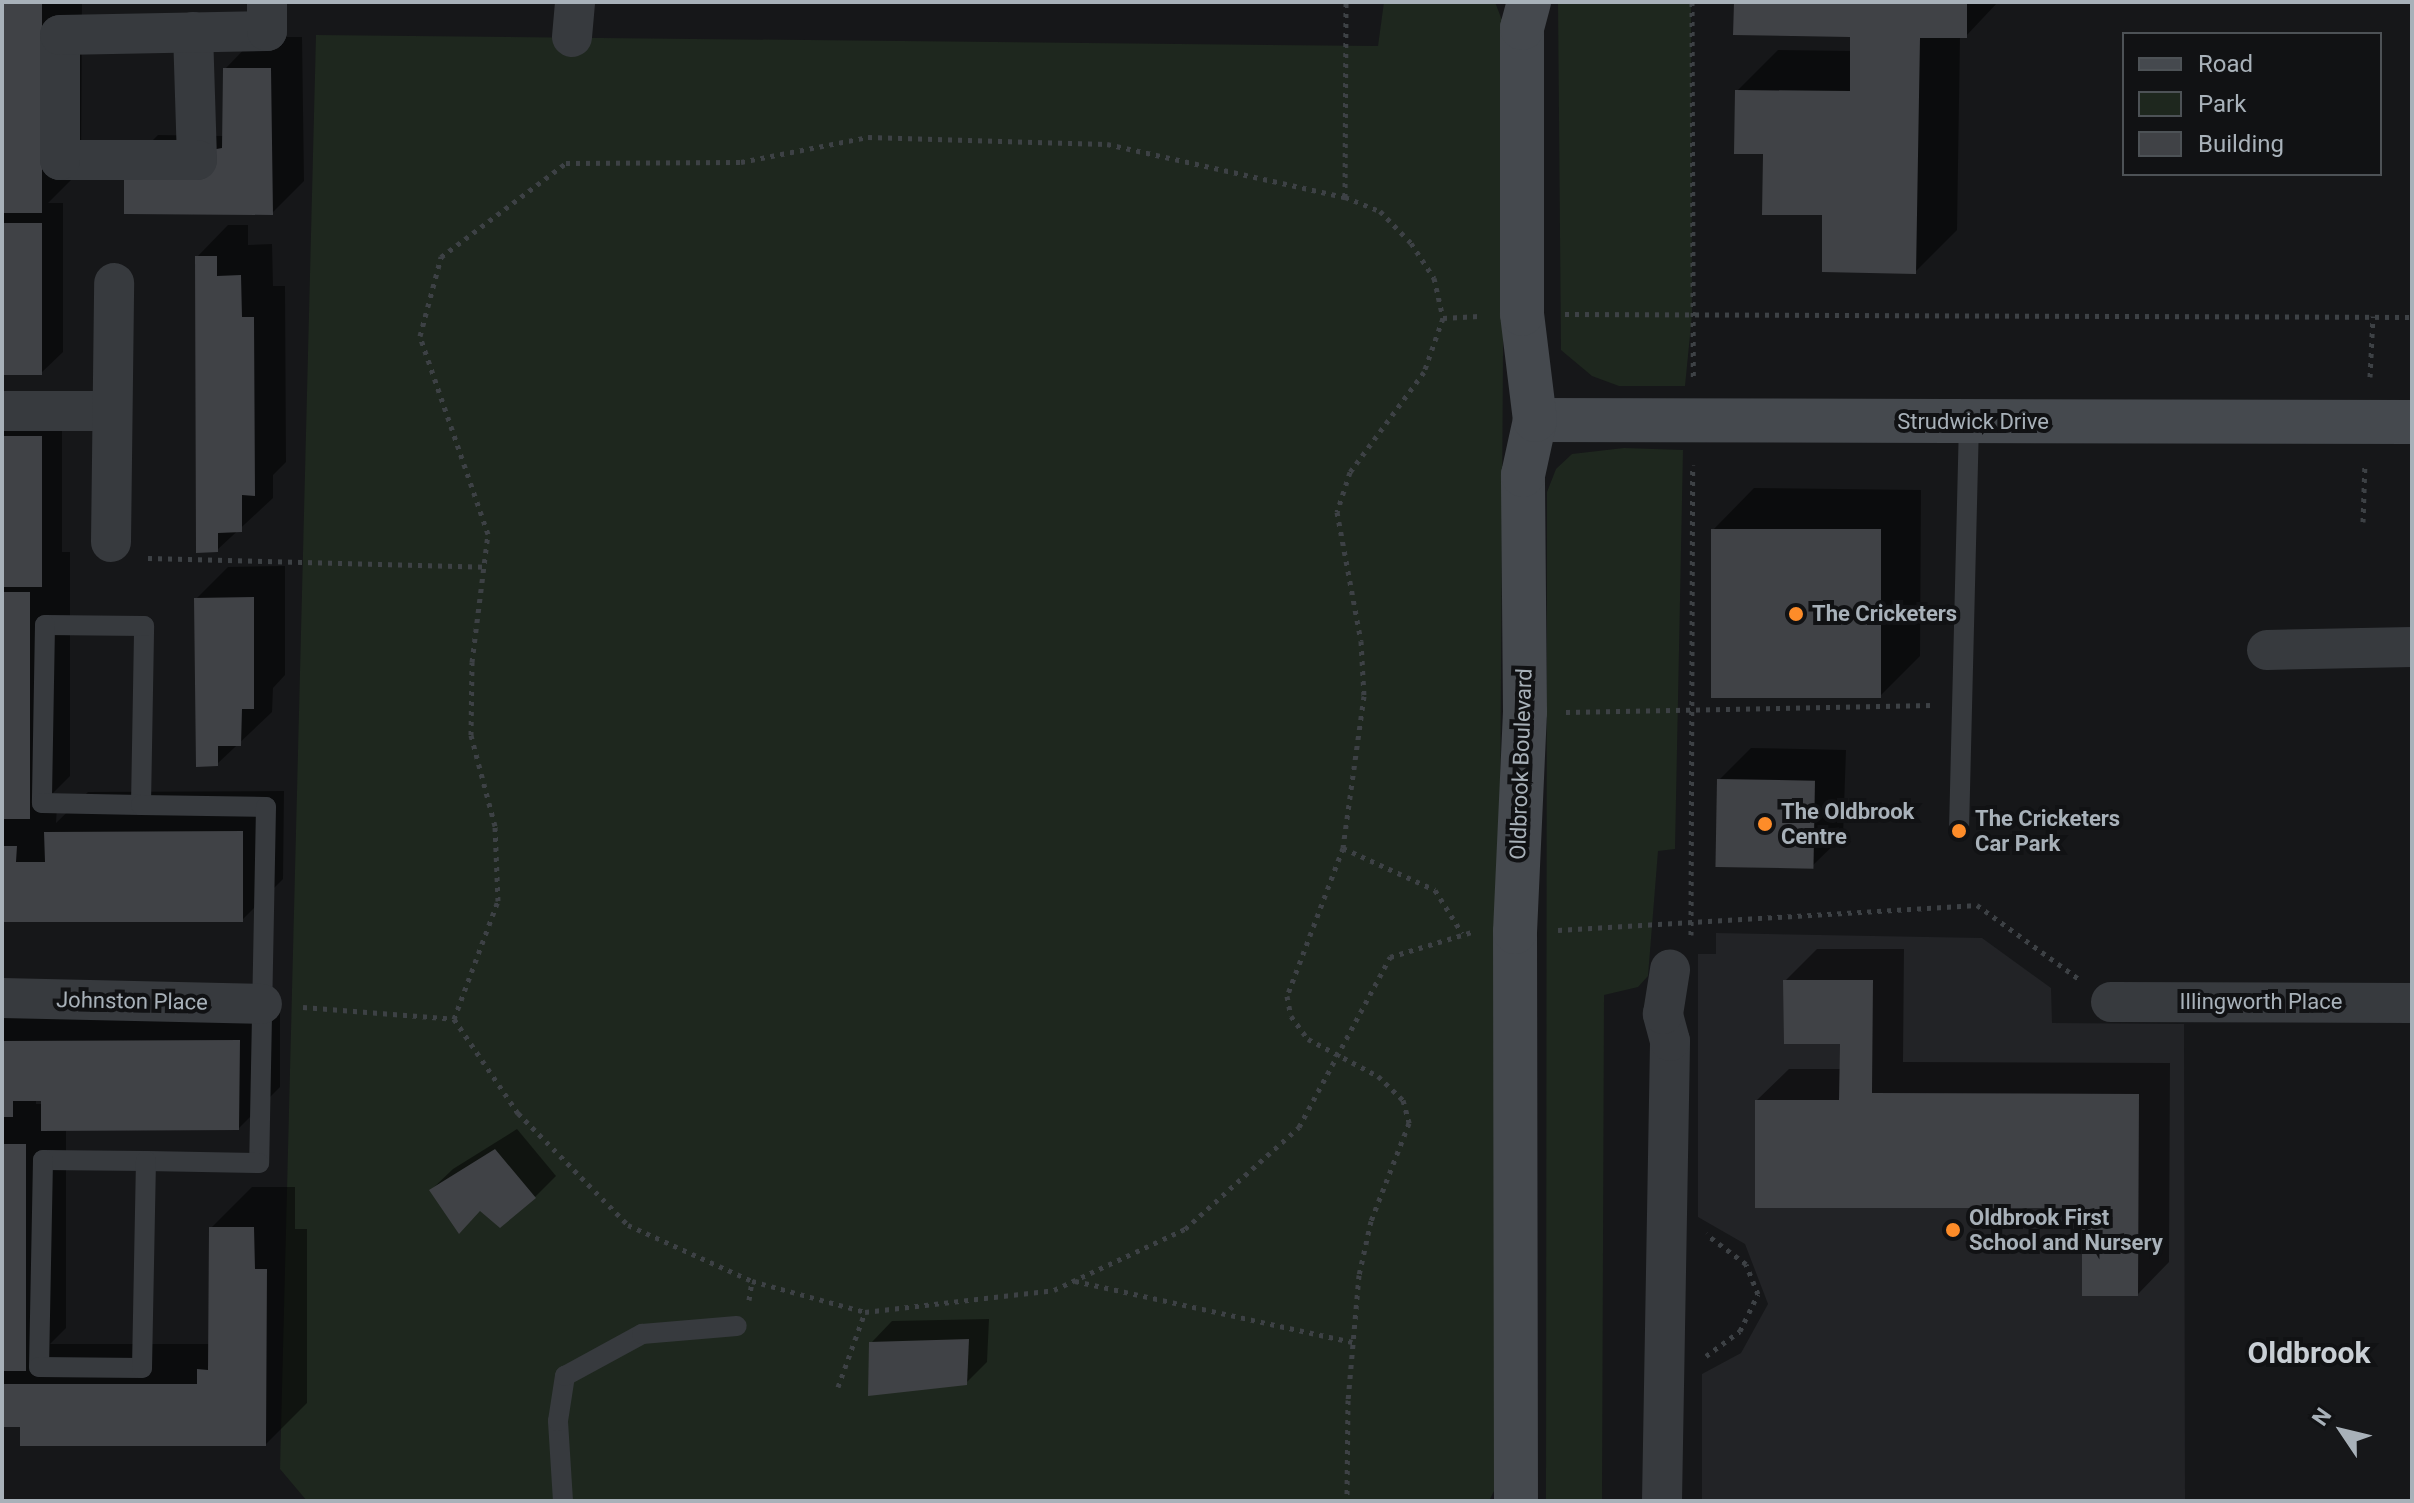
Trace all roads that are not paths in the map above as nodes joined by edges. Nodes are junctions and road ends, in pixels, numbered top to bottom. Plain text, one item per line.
1 (267, 2) edge
2 (1521, 11) edge
3 (193, 32) junction
4 (114, 283) dead end
5 (2, 411) edge
6 (112, 411) junction
7 (1535, 420) junction
8 (1969, 422) junction
9 (2412, 422) edge
10 (111, 542) road end
11 (2412, 647) edge
12 (2267, 650) dead end
13 (141, 805) junction
14 (1959, 831) dead end
15 (1680, 954) road end
16 (2, 998) edge
17 (2111, 1002) road end
18 (2412, 1003) edge
19 (262, 1004) junction
20 (146, 1161) junction
21 (737, 1326) dead end
22 (563, 1501) edge
23 (1516, 1501) edge
24 (1662, 1501) edge

1 - 3 street
2 - 7 street, Oldbrook Boulevard
3 - 3 street
4 - 6 street
5 - 6 street
6 - 10 street
7 - 8 street, Strudwick Drive
7 - 23 street, Oldbrook Boulevard
8 - 9 street, Strudwick Drive
8 - 14 lane
11 - 12 street
13 - 13 lane
13 - 19 lane
15 - 24 street
16 - 19 street, Johnston Place
17 - 18 street, Illingworth Place
19 - 20 lane
20 - 20 lane
21 - 22 lane

